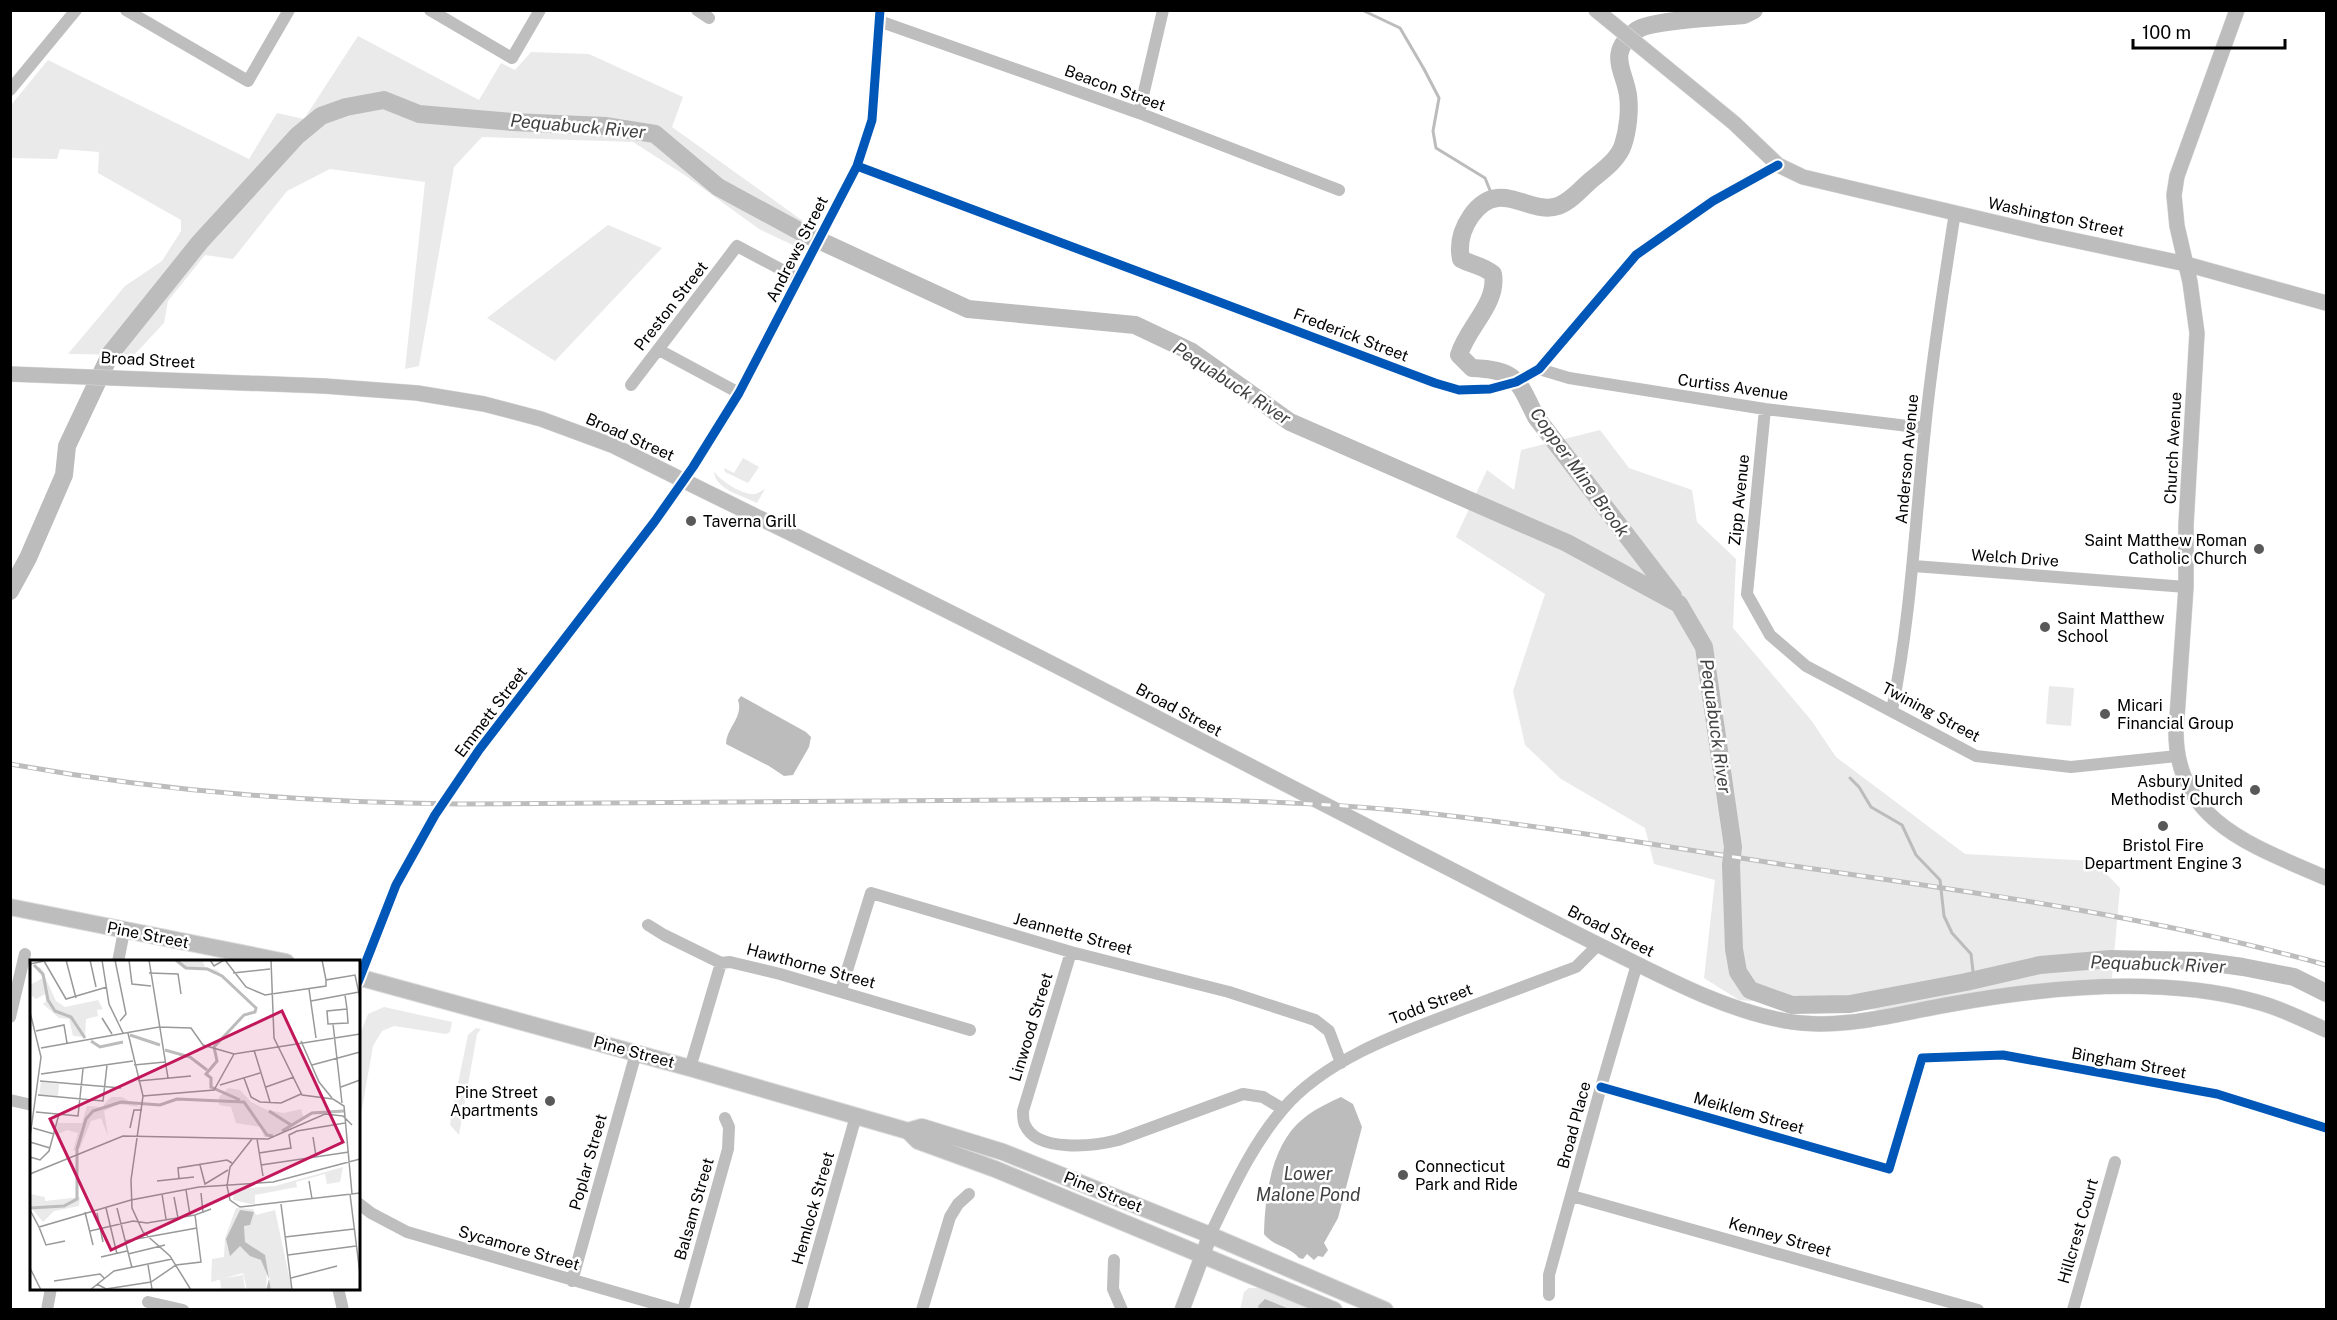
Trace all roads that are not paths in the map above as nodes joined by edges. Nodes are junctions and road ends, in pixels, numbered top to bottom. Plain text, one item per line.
1 (76, 10) edge
2 (126, 10) edge
3 (290, 10) edge
4 (430, 10) edge
5 (540, 10) edge
6 (697, 10) edge
7 (1163, 10) edge
8 (1596, 10) edge
9 (2237, 10) edge
10 (879, 16) edge
11 (709, 18) dead end
12 (10, 90) edge
13 (1139, 113) junction
14 (1778, 165) junction
15 (856, 166) junction
16 (1339, 190) dead end
17 (1955, 212) junction
18 (2186, 264) junction
19 (799, 279) junction
20 (2326, 303) edge
21 (659, 350) junction
22 (1539, 369) junction
23 (10, 374) edge
24 (631, 385) dead end
25 (739, 393) junction
26 (1765, 409) junction
27 (1925, 428) junction
28 (683, 481) junction
29 (1914, 566) junction
30 (2186, 588) junction
31 (1747, 594) joint
32 (1892, 710) junction
33 (2177, 756) junction
34 (2326, 878) edge
35 (10, 907) edge
36 (648, 925) dead end
37 (124, 931) junction
38 (1598, 945) junction
39 (1071, 952) junction
40 (25, 954) dead end
41 (118, 960) edge
42 (276, 960) edge
43 (721, 963) junction
44 (1637, 964) junction
45 (360, 976) edge
46 (360, 979) edge
47 (841, 990) junction
48 (10, 1017) edge
49 (970, 1030) dead end
50 (2326, 1030) edge
51 (636, 1053) junction
52 (1341, 1063) junction
53 (690, 1068) junction
54 (1601, 1087) junction
55 (10, 1100) edge
56 (30, 1105) edge
57 (1283, 1109) junction
58 (855, 1116) junction
59 (725, 1118) dead end
60 (2326, 1128) edge
61 (908, 1131) junction
62 (2115, 1162) dead end
63 (1889, 1169) joint
64 (969, 1194) dead end
65 (1572, 1196) junction
66 (360, 1205) edge
67 (1210, 1235) junction
68 (1202, 1254) junction
69 (1114, 1260) dead end
70 (572, 1281) junction
71 (51, 1290) edge
72 (150, 1290) edge
73 (338, 1290) edge
74 (1549, 1295) dead end
75 (147, 1306) edge
76 (1970, 1309) edge
77 (47, 1310) edge
78 (183, 1310) edge
79 (343, 1310) edge
80 (677, 1310) edge
81 (683, 1310) edge
82 (801, 1310) edge
83 (922, 1310) edge
84 (1122, 1310) edge
85 (1182, 1310) edge
86 (1334, 1310) edge
87 (1385, 1310) edge
88 (2073, 1310) edge

1 - 12 street
2 - 3 street
4 - 5 street
6 - 11 street
7 - 13 street
8 - 14 main road, Washington Street
9 - 18 main road, Church Avenue
10 - 13 street, Beacon Street
10 - 15 street, Andrews Street
13 - 16 street, Beacon Street
14 - 17 main road, Washington Street
14 - 22 street, Frederick Street
15 - 19 street, Andrews Street
15 - 22 street, Frederick Street
17 - 18 main road, Washington Street
17 - 27 street, Anderson Avenue
18 - 20 main road, Washington Street
18 - 30 main road, Church Avenue
19 - 21 street, Preston Street
19 - 25 street, Andrews Street
21 - 24 street, Preston Street
21 - 25 street
22 - 26 street, Curtiss Avenue
23 - 28 main road, Broad Street
25 - 28 street, Andrews Street
26 - 27 street, Curtiss Avenue
26 - 31 street, Zipp Avenue
27 - 29 street, Anderson Avenue
28 - 38 main road, Broad Street
28 - 45 street, Emmett Street
29 - 30 street, Welch Drive
29 - 32 street, Anderson Avenue
30 - 33 main road, Church Avenue
31 - 32 street, Twining Street
32 - 33 street, Twining Street
33 - 34 main road, Church Avenue
35 - 37 highway, Pine Street
36 - 43 street, Hawthorne Street
37 - 41 street
37 - 42 highway, Pine Street
38 - 44 main road, Broad Street
38 - 52 street, Todd Street
39 - 47 street, Jeannette Street
39 - 52 street, Jeannette Street
39 - 57 street, Linwood Street
40 - 48 street
43 - 47 street, Hawthorne Street
43 - 53 street
44 - 50 main road, Broad Street
44 - 54 street, Broad Place
46 - 51 highway, Pine Street
47 - 49 street, Hawthorne Street
51 - 53 highway, Pine Street
51 - 70 street, Poplar Street
52 - 57 street, Todd Street
53 - 58 highway, Pine Street
54 - 63 street, Meiklem Street
54 - 65 street, Broad Place
55 - 56 street
57 - 67 street, Todd Street
58 - 61 highway, Pine Street
58 - 82 street, Hemlock Street
59 - 81 street, Balsam Street
60 - 63 street, Bingham Street
61 - 67 highway, Pine Street
61 - 68 highway, Pine Street
62 - 88 street, Hillcrest Court
64 - 83 street
65 - 74 street, Broad Place
65 - 76 street, Kenney Street
66 - 70 street, Sycamore Street
67 - 68 main road
67 - 87 highway, Pine Street
68 - 85 main road
68 - 86 highway, Pine Street
69 - 84 street
70 - 80 street, Sycamore Street
71 - 77 street
72 - 75 street
73 - 79 street
75 - 78 street

